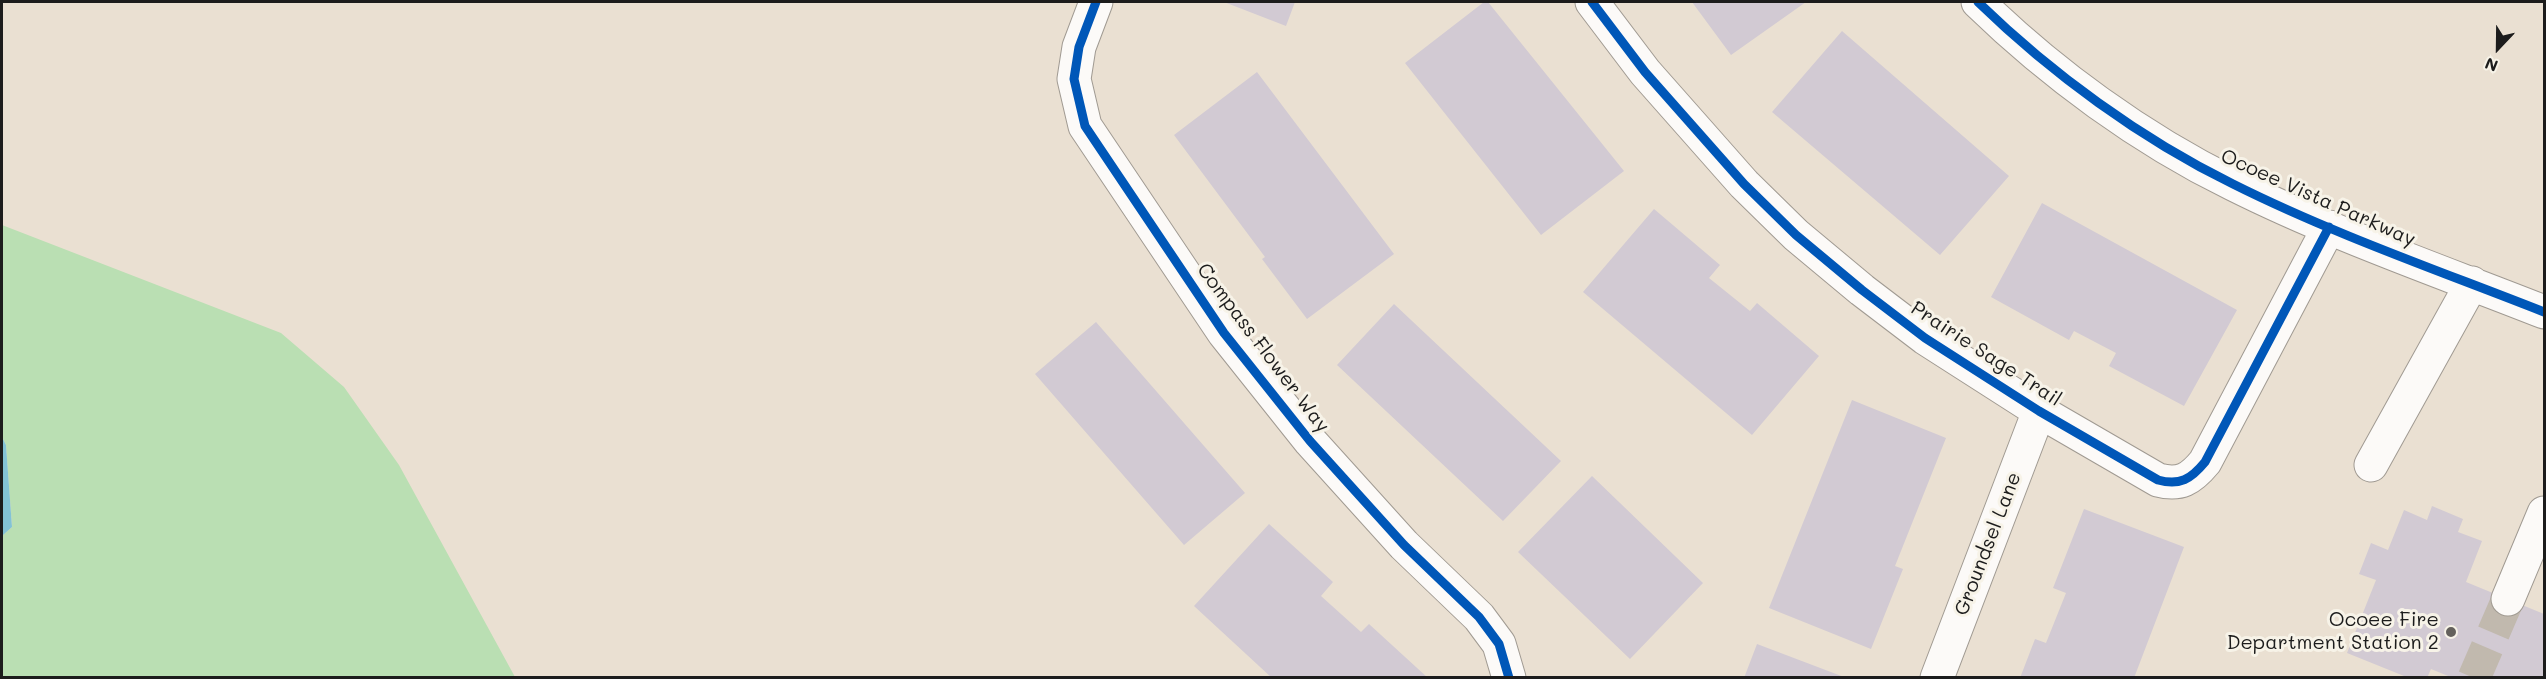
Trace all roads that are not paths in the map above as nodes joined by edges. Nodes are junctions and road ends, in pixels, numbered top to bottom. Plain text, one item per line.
1 (1096, 2) edge
2 (1592, 2) edge
3 (1978, 2) edge
4 (2329, 227) junction
5 (2472, 284) junction
6 (2544, 312) edge
7 (2039, 411) junction
8 (2371, 465) dead end
9 (2544, 513) edge
10 (2508, 600) tunnel mouth
11 (1509, 678) edge
12 (1937, 678) edge

1 - 11 street, Compass Flower Way
2 - 7 street, Prairie Sage Trail
3 - 4 street, Ocoee Vista Parkway
4 - 5 street, Ocoee Vista Parkway
4 - 7 street, Prairie Sage Trail
5 - 6 street, Ocoee Vista Parkway
5 - 8 street
7 - 12 street, Groundsel Lane
9 - 10 street

